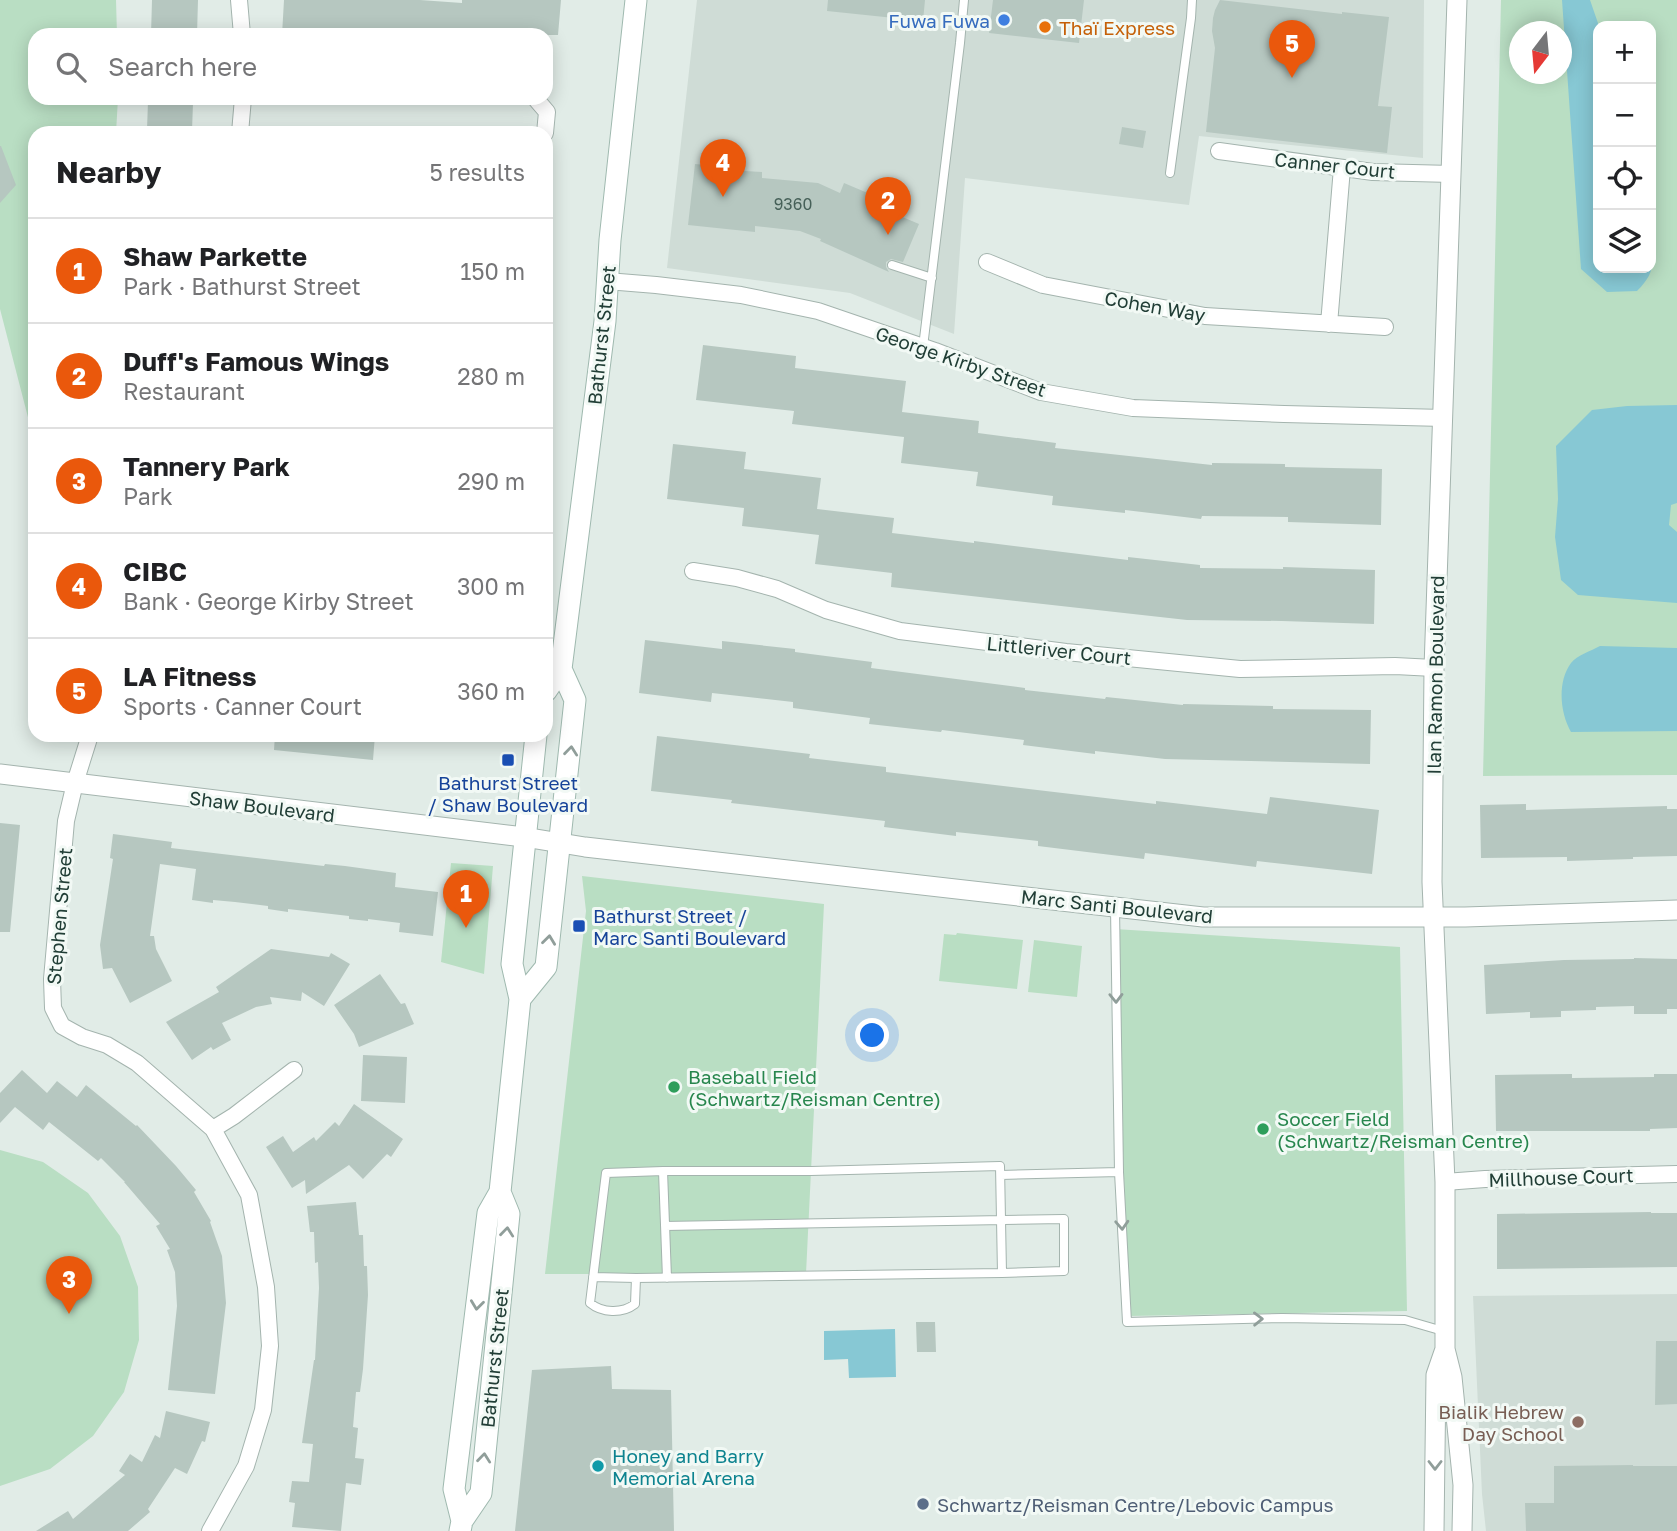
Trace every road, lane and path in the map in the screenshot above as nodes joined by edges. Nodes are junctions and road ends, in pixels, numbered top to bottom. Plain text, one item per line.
1 (239, 0) edge
2 (636, 0) edge
3 (964, 0) edge
4 (1192, 0) edge
5 (1456, 0) edge
6 (241, 28) edge
7 (242, 105) edge
8 (542, 105) edge
9 (241, 126) edge
10 (546, 126) edge
11 (1219, 151) dead end
12 (1342, 168) junction
13 (1170, 173) dead end
14 (1452, 174) junction
15 (987, 262) dead end
16 (892, 265) dead end
17 (932, 278) junction
18 (607, 281) junction
19 (1329, 324) junction
20 (1385, 327) dead end
21 (923, 347) junction
22 (1444, 418) junction
23 (693, 571) dead end
24 (561, 668) junction
25 (1434, 668) junction
26 (553, 680) edge
27 (88, 742) edge
28 (535, 742) edge
29 (0, 774) edge
30 (75, 783) junction
31 (524, 837) junction
32 (561, 843) junction
33 (1115, 908) junction
34 (1677, 910) edge
35 (1432, 916) junction
36 (520, 999) junction
37 (294, 1070) dead end
38 (213, 1129) junction
39 (663, 1171) junction
40 (1119, 1172) junction
41 (1677, 1174) edge
42 (1001, 1175) junction
43 (1445, 1182) junction
44 (1001, 1220) junction
45 (665, 1226) junction
46 (1002, 1273) junction
47 (593, 1277) junction
48 (636, 1278) junction
49 (667, 1278) junction
50 (1446, 1341) junction
51 (461, 1526) edge
52 (209, 1531) edge
53 (1434, 1531) edge
54 (1462, 1531) edge

1 - 6 street
2 - 18 main road, Bathurst Street
3 - 17 lane
4 - 13 lane
5 - 14 street, Ilan Ramon Boulevard
7 - 9 street
8 - 10 street
11 - 12 street, Canner Court
12 - 14 street, Canner Court
12 - 19 street
14 - 22 street, Ilan Ramon Boulevard
15 - 19 street, Cohen Way
16 - 17 lane
17 - 21 lane
18 - 21 street, George Kirby Street
18 - 24 main road, Bathurst Street
19 - 20 street, Cohen Way
21 - 22 street, George Kirby Street
22 - 25 street, Ilan Ramon Boulevard
23 - 25 street, Littleriver Court
24 - 26 main road, Bathurst Street
32 -> 24 main road
25 - 35 street, Ilan Ramon Boulevard
27 - 30 street, Stephen Street
28 - 31 main road, Bathurst Street
29 - 30 street, Shaw Boulevard
30 - 31 street, Shaw Boulevard
30 - 38 street, Stephen Street
31 - 32 street, Shaw Boulevard
31 - 36 main road, Bathurst Street
32 - 33 street, Marc Santi Boulevard
36 -> 32 main road
33 - 35 street, Marc Santi Boulevard
33 -> 40 lane
34 - 35 street, Marc Santi Boulevard
35 - 43 street, Ilan Ramon Boulevard
36 - 51 main road, Bathurst Street
37 - 38 street
38 - 52 street, Stephen Street
39 - 42 lane
39 - 45 lane
39 - 47 lane
40 - 42 lane
40 -> 50 lane
41 - 43 street, Millhouse Court
42 - 44 lane
43 - 50 street, Ilan Ramon Boulevard
44 - 45 lane
44 - 46 lane
44 - 46 lane
45 - 49 lane
46 - 49 lane
47 - 48 lane
47 - 48 lane
48 - 49 lane
50 -> 53 street, Ilan Ramon Boulevard
50 - 54 street, Ilan Ramon Boulevard

